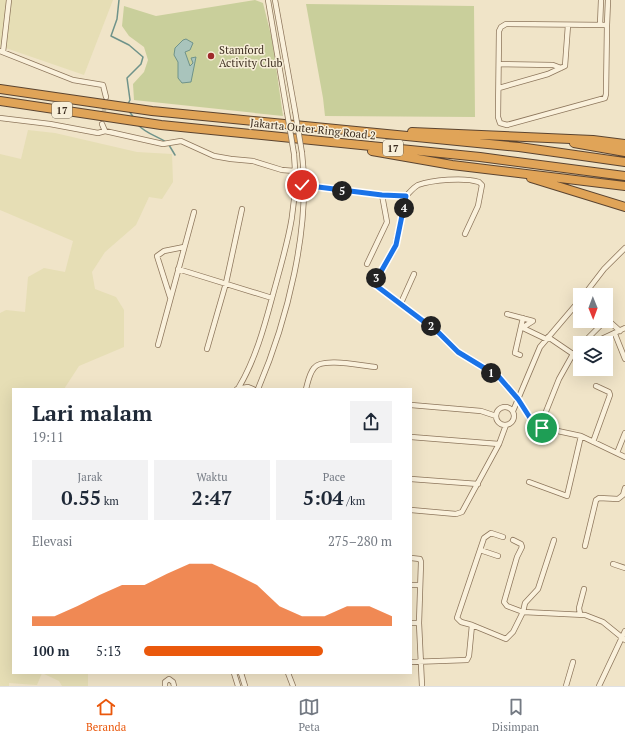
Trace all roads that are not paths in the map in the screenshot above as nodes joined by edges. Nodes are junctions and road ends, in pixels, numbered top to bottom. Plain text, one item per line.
1 (9, 0) edge
2 (268, 0) edge
3 (275, 0) edge
4 (601, 0) edge
5 (608, 0) edge
6 (568, 25) junction
7 (600, 25) junction
8 (607, 25) junction
9 (2, 51) edge
10 (499, 64) junction
11 (561, 68) junction
12 (498, 88) junction
13 (0, 89) edge
14 (106, 97) tunnel mouth
15 (0, 101) edge
16 (0, 118) edge
17 (102, 124) tunnel mouth
18 (321, 128) junction
19 (105, 131) junction
20 (538, 137) junction
21 (305, 139) junction
22 (625, 144) edge
23 (625, 152) edge
24 (625, 162) edge
25 (295, 171) junction
26 (511, 172) junction
27 (625, 176) edge
28 (302, 185) junction
29 (625, 186) edge
30 (382, 195) junction
31 (406, 196) junction
32 (625, 207) edge
33 (242, 209) dead end
34 (194, 212) dead end
35 (465, 234) dead end
36 (184, 247) junction
37 (625, 248) edge
38 (367, 264) dead end
39 (178, 269) junction
40 (414, 274) dead end
41 (226, 283) junction
42 (589, 288) edge
43 (170, 297) junction
44 (272, 298) junction
45 (400, 303) junction
46 (573, 309) edge
47 (506, 314) dead end
48 (523, 318) junction
49 (522, 328) junction
50 (625, 328) edge
51 (620, 331) junction
52 (615, 334) junction
53 (590, 336) edge
54 (610, 336) edge
55 (547, 338) junction
56 (158, 345) dead end
57 (207, 349) dead end
58 (623, 351) edge
59 (573, 354) joint
60 (520, 355) dead end
61 (625, 359) edge
62 (376, 367) dead end
63 (596, 386) dead end
64 (238, 388) edge
65 (258, 388) edge
66 (306, 388) edge
67 (518, 399) junction
68 (412, 405) edge
69 (513, 411) junction
70 (496, 416) junction
71 (543, 420) dead end
72 (506, 425) junction
73 (625, 433) edge
74 (581, 436) junction
75 (412, 438) edge
76 (593, 442) junction
77 (499, 444) junction
78 (618, 453) junction
79 (625, 457) edge
80 (412, 479) edge
81 (529, 482) dead end
82 (478, 484) junction
83 (625, 488) edge
84 (412, 510) edge
85 (503, 537) dead end
86 (513, 540) dead end
87 (554, 540) dead end
88 (585, 546) dead end
89 (480, 550) junction
90 (498, 556) dead end
91 (412, 558) edge
92 (614, 564) dead end
93 (625, 568) edge
94 (420, 585) junction
95 (412, 586) edge
96 (584, 589) dead end
97 (523, 612) junction
98 (580, 614) junction
99 (412, 623) edge
100 (420, 623) junction
101 (472, 625) junction
102 (625, 631) edge
103 (623, 639) edge
104 (412, 662) edge
105 (421, 662) junction
106 (573, 662) dead end
107 (234, 674) edge
108 (241, 674) edge
109 (288, 674) edge
110 (164, 686) edge
111 (174, 686) edge
112 (238, 686) edge
113 (245, 686) edge
114 (293, 686) edge
115 (422, 686) edge
116 (566, 686) edge
117 (599, 686) edge

1 - 9 street
2 - 25 street, bridge
3 - 28 street, bridge
4 - 7 street
5 - 8 street
6 - 7 street
6 - 10 street
6 - 11 street
7 - 8 street
8 - 12 street
9 - 14 street
10 - 11 street
10 - 12 street
11 - 12 street
13 - 18 highway, Jakarta Outer Ring Road 2 / 17
15 - 21 highway, Jakarta Outer Ring Road 2 / 17
16 - 19 street
17 - 19 street
18 - 20 highway
18 - 24 highway, Jakarta Outer Ring Road 2 / 17
19 - 25 street
20 - 22 highway
20 - 23 highway
21 - 26 highway
21 - 27 highway, Jakarta Outer Ring Road 2 / 17
25 - 44 street
26 - 29 highway
26 - 32 highway
28 - 30 street
28 - 65 street
30 - 31 street
30 - 38 street
31 - 35 street
31 - 45 street
33 - 41 street
34 - 36 street
36 - 39 street
36 - 43 street
37 - 42 street
39 - 41 street
39 - 43 street
40 - 45 street
41 - 44 street
41 - 57 street
43 - 56 street
44 - 64 street
45 - 67 street
46 - 55 street
47 - 48 street
48 - 49 street
48 - 49 street
49 - 55 street
49 - 60 street
50 - 51 street
51 - 52 street
51 - 53 street
52 - 54 street
52 - 58 street
55 - 59 street
55 - 67 street
58 - 61 street
59 - 71 street
62 - 66 street
63 - 76 street
67 - 69 street
67 - 74 street
68 - 70 street
69 - 70 street
69 - 72 street
70 - 72 street
72 - 77 street
73 - 78 street
74 - 76 street
74 - 81 street
75 - 77 street
76 - 78 street
77 - 82 street
78 - 79 street
80 - 82 street
82 - 84 street
83 - 88 street
85 - 89 street
86 - 97 street
87 - 97 street
89 - 90 street
89 - 101 street
91 - 94 street
92 - 93 street
94 - 95 street
94 - 100 street
96 - 98 street
97 - 98 street
97 - 101 street
98 - 103 street
99 - 100 street
100 - 105 street
101 - 105 street
102 - 103 street
103 - 117 street
104 - 105 street
105 - 115 street
106 - 116 street
107 - 112 street
108 - 113 street
109 - 114 street
110 - 111 street

